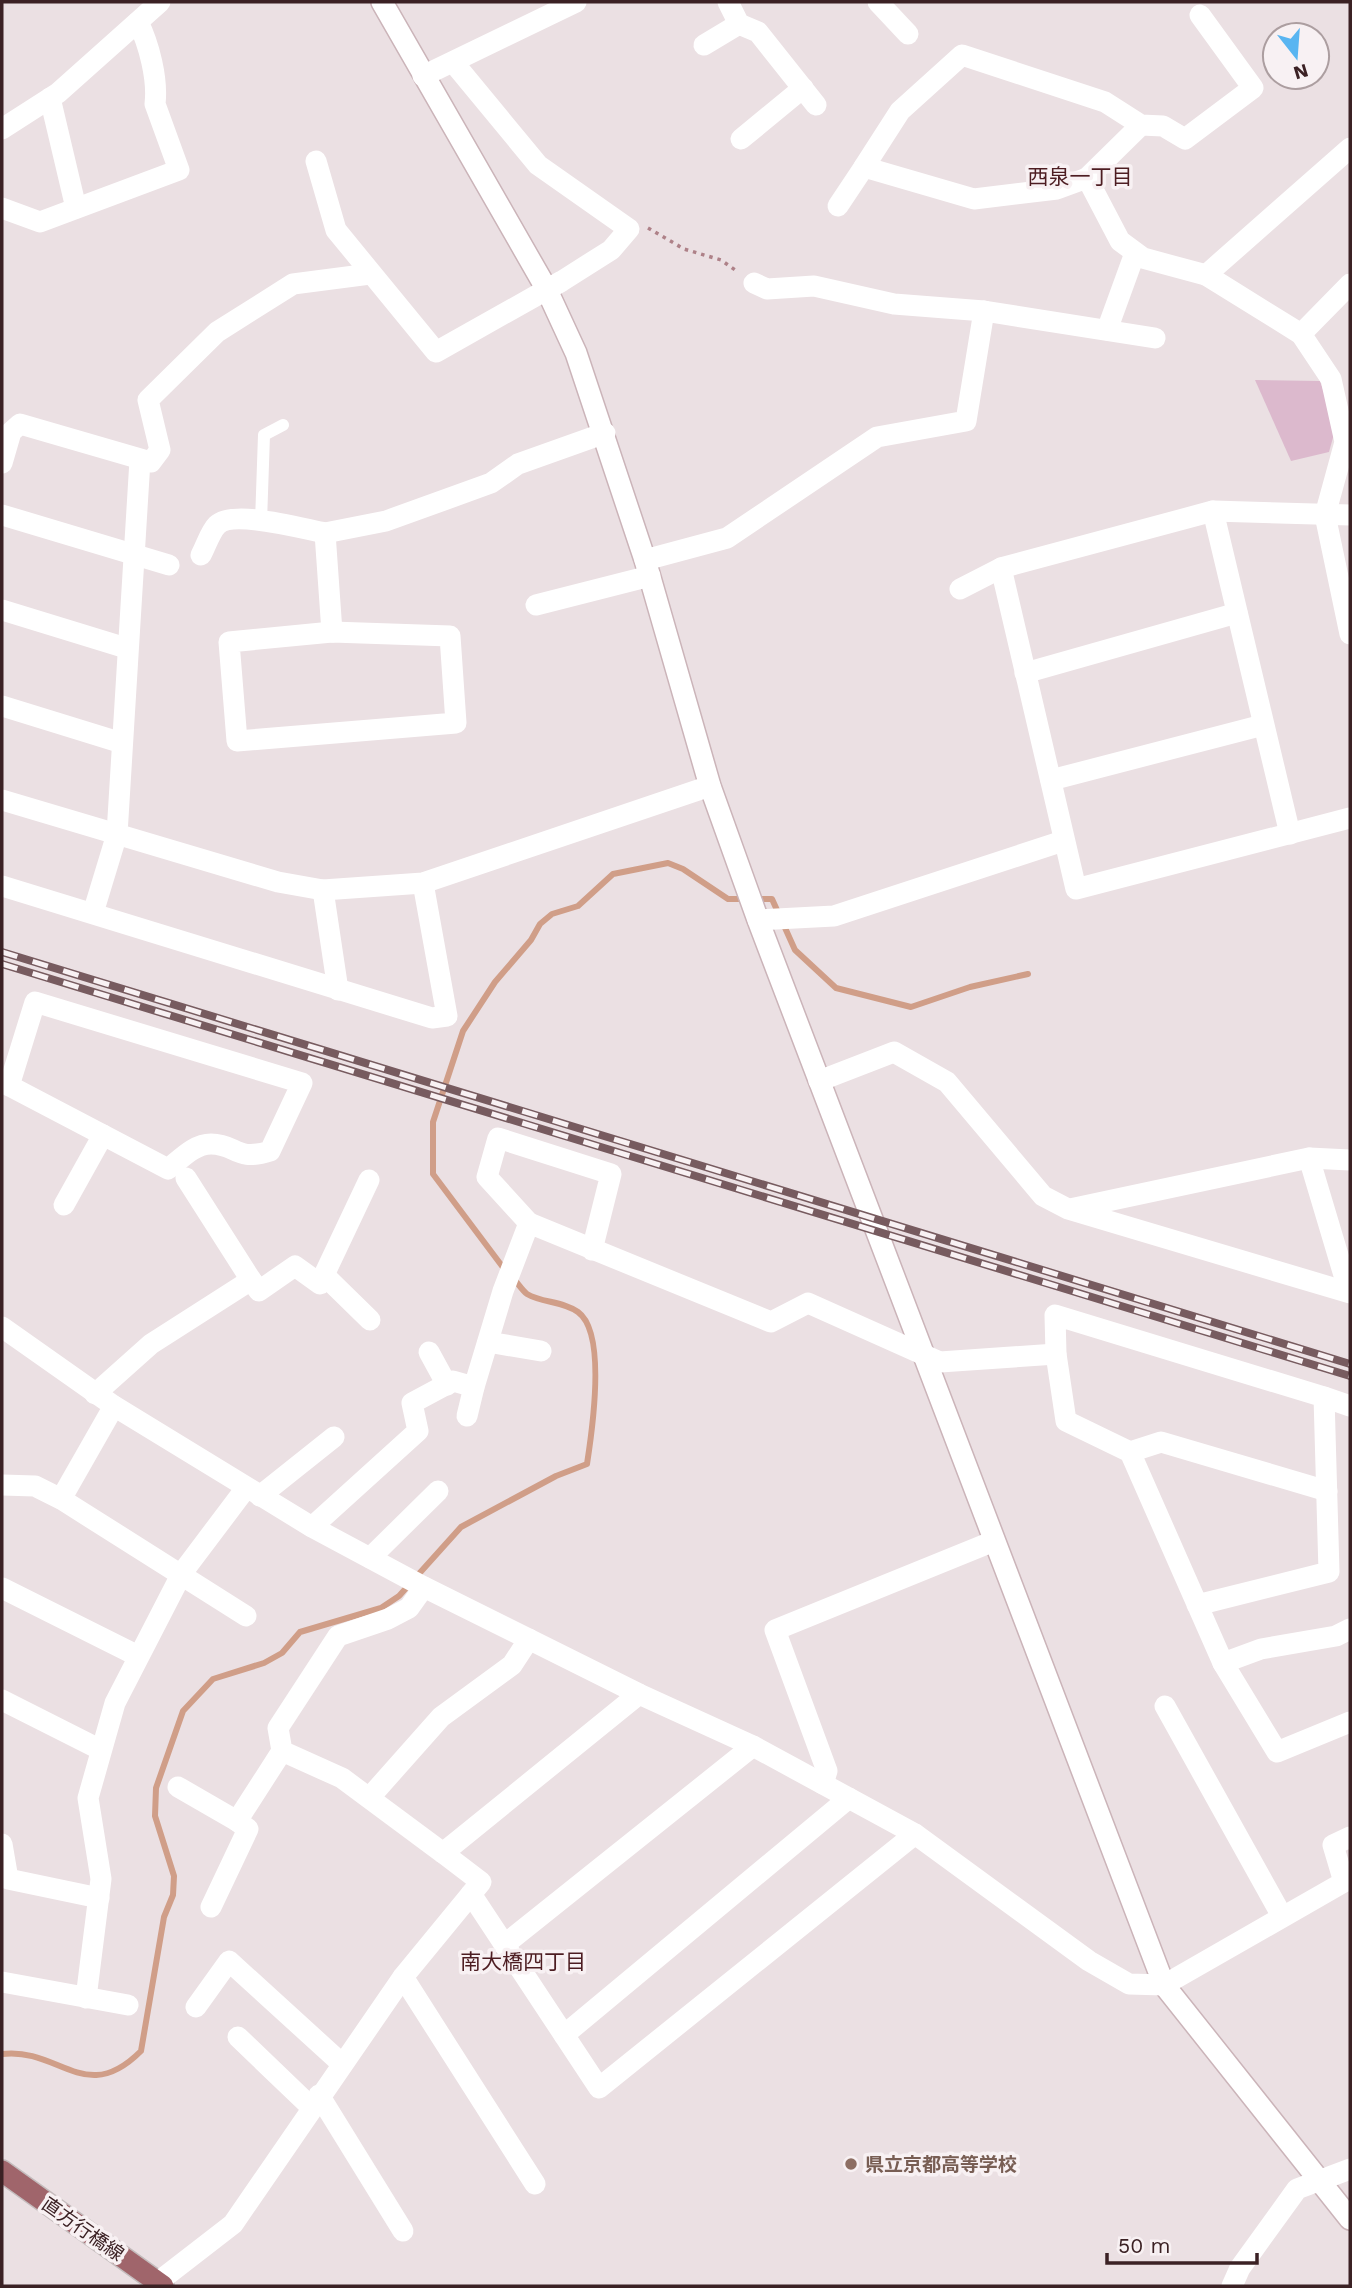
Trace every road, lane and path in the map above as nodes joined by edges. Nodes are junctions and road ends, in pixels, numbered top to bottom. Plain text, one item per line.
1 (160, 2) edge
2 (576, 2) edge
3 (728, 2) edge
4 (878, 2) edge
5 (388, 4) edge
6 (1200, 15) dead end
7 (138, 22) junction
8 (739, 23) junction
9 (908, 34) dead end
10 (704, 45) dead end
11 (453, 62) junction
12 (423, 76) junction
13 (50, 98) junction
14 (1141, 125) junction
15 (2, 128) edge
16 (741, 139) dead end
17 (1350, 148) edge
18 (316, 161) dead end
19 (864, 167) junction
20 (1087, 178) junction
21 (838, 206) dead end
22 (2, 208) edge
23 (76, 208) junction
24 (629, 229) junction
25 (1135, 253) junction
26 (370, 274) junction
27 (1206, 275) junction
28 (754, 283) joint
29 (1350, 284) edge
30 (546, 288) junction
31 (984, 311) junction
32 (1107, 330) junction
33 (1301, 334) junction
34 (1155, 338) dead end
35 (283, 425) dead end
36 (605, 433) junction
37 (1348, 442) edge
38 (139, 460) junction
39 (2, 463) edge
40 (1213, 511) junction
41 (2, 515) edge
42 (1325, 515) junction
43 (1350, 515) edge
44 (261, 522) junction
45 (326, 533) junction
46 (201, 555) dead end
47 (134, 556) junction
48 (169, 565) dead end
49 (648, 568) junction
50 (1001, 568) junction
51 (960, 589) dead end
52 (536, 605) dead end
53 (2, 610) edge
54 (1237, 613) junction
55 (332, 632) junction
56 (1350, 634) edge
57 (126, 648) junction
58 (1025, 673) junction
59 (2, 706) edge
60 (1263, 724) junction
61 (122, 743) junction
62 (1051, 780) junction
63 (710, 786) junction
64 (2, 800) edge
65 (1350, 818) edge
66 (117, 834) junction
67 (1290, 834) junction
68 (1063, 841) junction
69 (423, 883) junction
70 (2, 886) edge
71 (323, 890) junction
72 (93, 913) junction
73 (758, 920) junction
74 (338, 990) junction
75 (820, 1081) junction
76 (6, 1084) edge
77 (103, 1135) junction
78 (1309, 1158) junction
79 (1350, 1160) edge
80 (186, 1178) dead end
81 (369, 1180) dead end
82 (64, 1205) dead end
83 (1068, 1209) junction
84 (529, 1223) junction
85 (592, 1250) junction
86 (324, 1275) junction
87 (251, 1280) junction
88 (1350, 1293) edge
89 (370, 1320) dead end
90 (2, 1328) edge
91 (488, 1342) junction
92 (541, 1351) dead end
93 (429, 1352) dead end
94 (1056, 1354) junction
95 (923, 1356) junction
96 (447, 1385) junction
97 (474, 1387) junction
98 (96, 1394) junction
99 (1324, 1397) junction
100 (114, 1406) junction
101 (1350, 1406) edge
102 (467, 1416) dead end
103 (334, 1437) dead end
104 (1130, 1452) junction
105 (2, 1485) edge
106 (438, 1491) dead end
107 (253, 1492) junction
108 (1326, 1492) junction
109 (61, 1499) junction
110 (312, 1527) junction
111 (994, 1542) junction
112 (370, 1558) junction
113 (182, 1573) junction
114 (424, 1587) junction
115 (2, 1588) edge
116 (1197, 1605) junction
117 (246, 1616) dead end
118 (1350, 1629) edge
119 (528, 1639) junction
120 (138, 1656) junction
121 (1223, 1663) junction
122 (639, 1694) junction
123 (2, 1700) edge
124 (1165, 1706) dead end
125 (1350, 1722) edge
126 (752, 1746) junction
127 (100, 1750) junction
128 (282, 1751) junction
129 (823, 1784) junction
130 (178, 1787) dead end
131 (370, 1797) junction
132 (849, 1798) junction
133 (237, 1821) junction
134 (915, 1834) junction
135 (1350, 1837) edge
136 (2, 1843) edge
137 (443, 1853) junction
138 (471, 1894) junction
139 (99, 1898) junction
140 (211, 1907) dead end
141 (1282, 1916) junction
142 (504, 1945) junction
143 (403, 1977) junction
144 (2, 1982) edge
145 (1164, 1985) junction
146 (86, 1998) junction
147 (128, 2005) dead end
148 (196, 2007) dead end
149 (564, 2035) junction
150 (238, 2037) dead end
151 (341, 2063) junction
152 (315, 2101) junction
153 (1350, 2169) edge
154 (2, 2171) edge
155 (1320, 2179) junction
156 (535, 2184) dead end
157 (1350, 2219) edge
158 (403, 2231) dead end
159 (161, 2284) edge
160 (1232, 2286) edge

1 - 7 street
2 - 11 street
3 - 8 street
4 - 9 street
5 - 12 street
6 - 14 street
7 - 13 street
7 - 23 street
8 - 10 street
8 - 16 street
11 - 12 street
11 - 24 street
12 - 30 street
13 - 15 street
13 - 23 street
14 - 19 street
14 - 20 street
17 - 27 street
18 - 26 street
19 - 20 street
19 - 21 street
20 - 25 street
22 - 23 street
24 - 28 path
24 - 30 street
25 - 27 street
25 - 32 street
26 - 30 street
26 - 38 street
27 - 33 street
28 - 31 street
29 - 33 street
30 - 36 street
31 - 32 street
31 - 49 street
32 - 34 street
33 - 37 street
35 - 44 lane
36 - 45 street
36 - 49 street
37 - 42 street
38 - 39 street
38 - 47 street
40 - 42 street
40 - 50 street
40 - 54 street
41 - 47 street
42 - 43 street
42 - 56 street
44 - 45 street
44 - 46 street
45 - 55 street
47 - 48 street
47 - 57 street
49 - 52 street
49 - 63 street
50 - 51 street
50 - 58 street
53 - 57 street
54 - 58 street
54 - 60 street
55 - 55 street
57 - 61 street
58 - 62 street
59 - 61 street
60 - 62 street
60 - 67 street
61 - 66 street
62 - 68 street
63 - 69 street
63 - 73 street
64 - 66 street
65 - 67 street
66 - 71 street
66 - 72 street
67 - 68 street
68 - 73 street
69 - 71 street
69 - 74 street
70 - 72 street
71 - 74 street
72 - 74 street
73 - 75 street
75 - 83 street
75 - 95 street
76 - 77 street
76 - 77 street
77 - 82 street
78 - 79 street
78 - 83 street
78 - 88 street
80 - 87 street
81 - 86 street
83 - 88 street
84 - 85 street
84 - 85 street
84 - 91 street
85 - 95 street
86 - 87 street
86 - 89 street
87 - 98 street
90 - 98 street
91 - 92 street
91 - 97 street
93 - 96 street
94 - 95 street
94 - 99 street
94 - 104 street
95 - 111 street
96 - 97 street
96 - 110 street
97 - 102 street
98 - 100 street
99 - 101 street
99 - 108 street
100 - 107 street
100 - 109 street
103 - 107 street
104 - 108 street
104 - 116 street
105 - 109 street
106 - 112 street
107 - 110 street
107 - 113 street
108 - 116 street
109 - 113 street
110 - 112 street
111 - 129 street
111 - 145 street
112 - 114 street
113 - 117 street
113 - 120 street
114 - 119 street
114 - 128 street
115 - 120 street
116 - 121 street
118 - 121 street
119 - 122 street
119 - 131 street
120 - 127 street
121 - 125 street
122 - 126 street
122 - 137 street
123 - 127 street
124 - 141 street
126 - 129 street
126 - 142 street
127 - 139 street
128 - 131 street
128 - 133 street
129 - 132 street
130 - 133 street
131 - 137 street
132 - 134 street
132 - 149 street
133 - 140 street
134 - 145 street
134 - 149 street
135 - 141 street
136 - 139 street
137 - 138 street
138 - 142 street
138 - 143 street
139 - 146 street
141 - 145 street
142 - 149 street
143 - 151 street
143 - 156 street
144 - 146 street
145 - 155 street
146 - 147 street
148 - 151 street
150 - 152 street
151 - 152 street
152 - 158 street
152 - 159 street
153 - 155 street
154 - 159 main road, 直方行橋線
155 - 157 street
155 - 160 street

